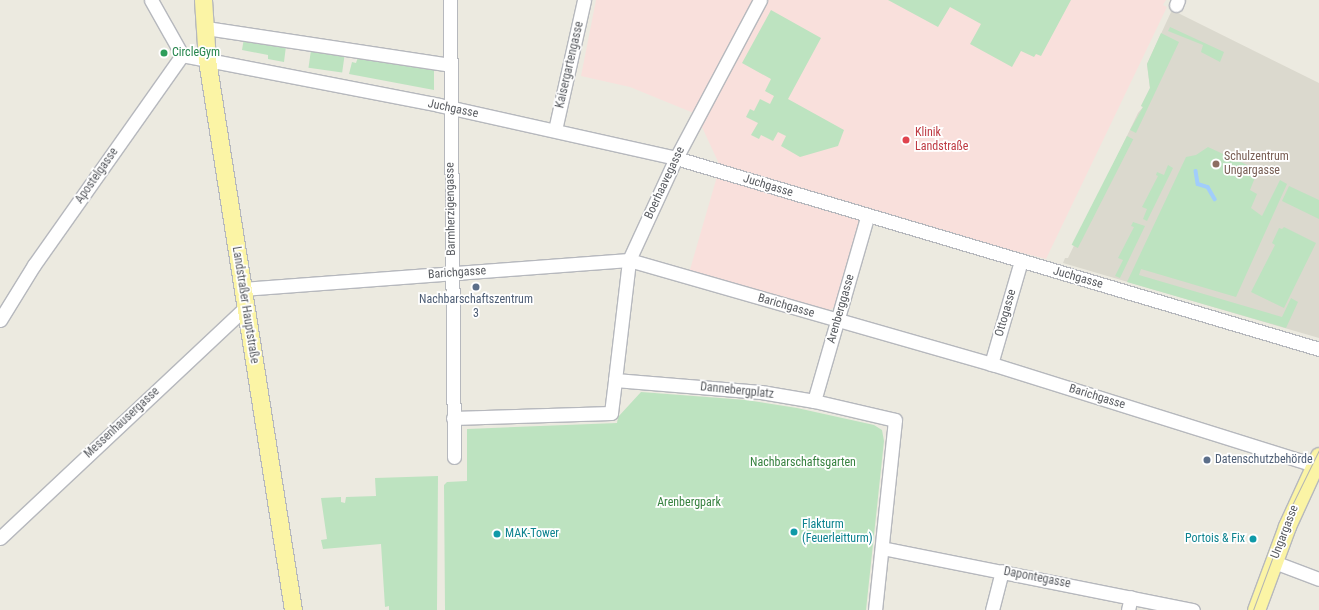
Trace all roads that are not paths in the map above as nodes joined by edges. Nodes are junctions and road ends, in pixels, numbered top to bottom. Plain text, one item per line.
1 (151, 0) edge
2 (203, 0) edge
3 (450, 0) edge
4 (584, 0) edge
5 (760, 0) edge
6 (206, 28) junction
7 (182, 56) junction
8 (207, 60) junction
9 (450, 65) junction
10 (450, 108) junction
11 (555, 130) junction
12 (676, 158) junction
13 (867, 217) junction
14 (629, 260) junction
15 (1021, 261) junction
16 (452, 273) junction
17 (242, 289) junction
18 (245, 308) junction
19 (0, 320) edge
20 (837, 321) junction
21 (1319, 349) edge
22 (991, 364) junction
23 (615, 380) junction
24 (814, 401) junction
25 (453, 418) junction
26 (454, 457) dead end
27 (1317, 460) edge
28 (0, 538) edge
29 (882, 548) junction
30 (1274, 562) junction
31 (1002, 571) junction
32 (1319, 579) edge
33 (1131, 597) junction
34 (293, 610) edge
35 (875, 610) edge
36 (992, 610) edge
37 (1128, 610) edge
38 (1193, 610) edge
39 (1256, 610) edge

1 - 7 street
2 - 6 main road, Landstraßer Hauptstraße
3 - 9 street, Barmherzigengasse
4 - 11 street, Kaisergartengasse
5 - 12 street, Boerhaavegasse
6 - 8 main road, Landstraßer Hauptstraße
6 - 9 street
7 - 8 street
7 - 19 street, Apostelgasse
8 - 10 street, Juchgasse
8 - 17 main road, Landstraßer Hauptstraße
9 - 10 street, Barmherzigengasse
10 - 11 street, Juchgasse
10 - 16 street, Barmherzigengasse
11 - 12 street, Juchgasse
12 - 13 street, Juchgasse
12 - 14 street, Boerhaavegasse
13 - 15 street, Juchgasse
13 - 20 street, Arenberggasse
14 - 16 street, Barichgasse
14 - 20 street, Barichgasse
14 - 23 street, Boerhaavegasse
15 - 21 street, Juchgasse
15 - 22 street, Ottogasse
16 - 17 street, Barichgasse
16 - 25 street, Barmherzigengasse
17 - 18 main road, Landstraßer Hauptstraße
18 - 28 street, Messenhausergasse
18 - 34 main road, Landstraßer Hauptstraße
20 - 22 street, Barichgasse
20 - 24 street, Arenberggasse
22 - 27 street, Barichgasse
23 - 24 street, Dannebergplatz
23 - 25 street
24 - 29 street, Dannebergplatz
25 - 26 street
27 - 30 main road, Ungargasse
29 - 31 street, Dapontegasse
29 - 35 street, Dannebergplatz
30 - 32 street
30 - 39 main road, Ungargasse
31 - 33 street, Dapontegasse
31 - 36 street
33 - 37 street
33 - 38 street, Dapontegasse

